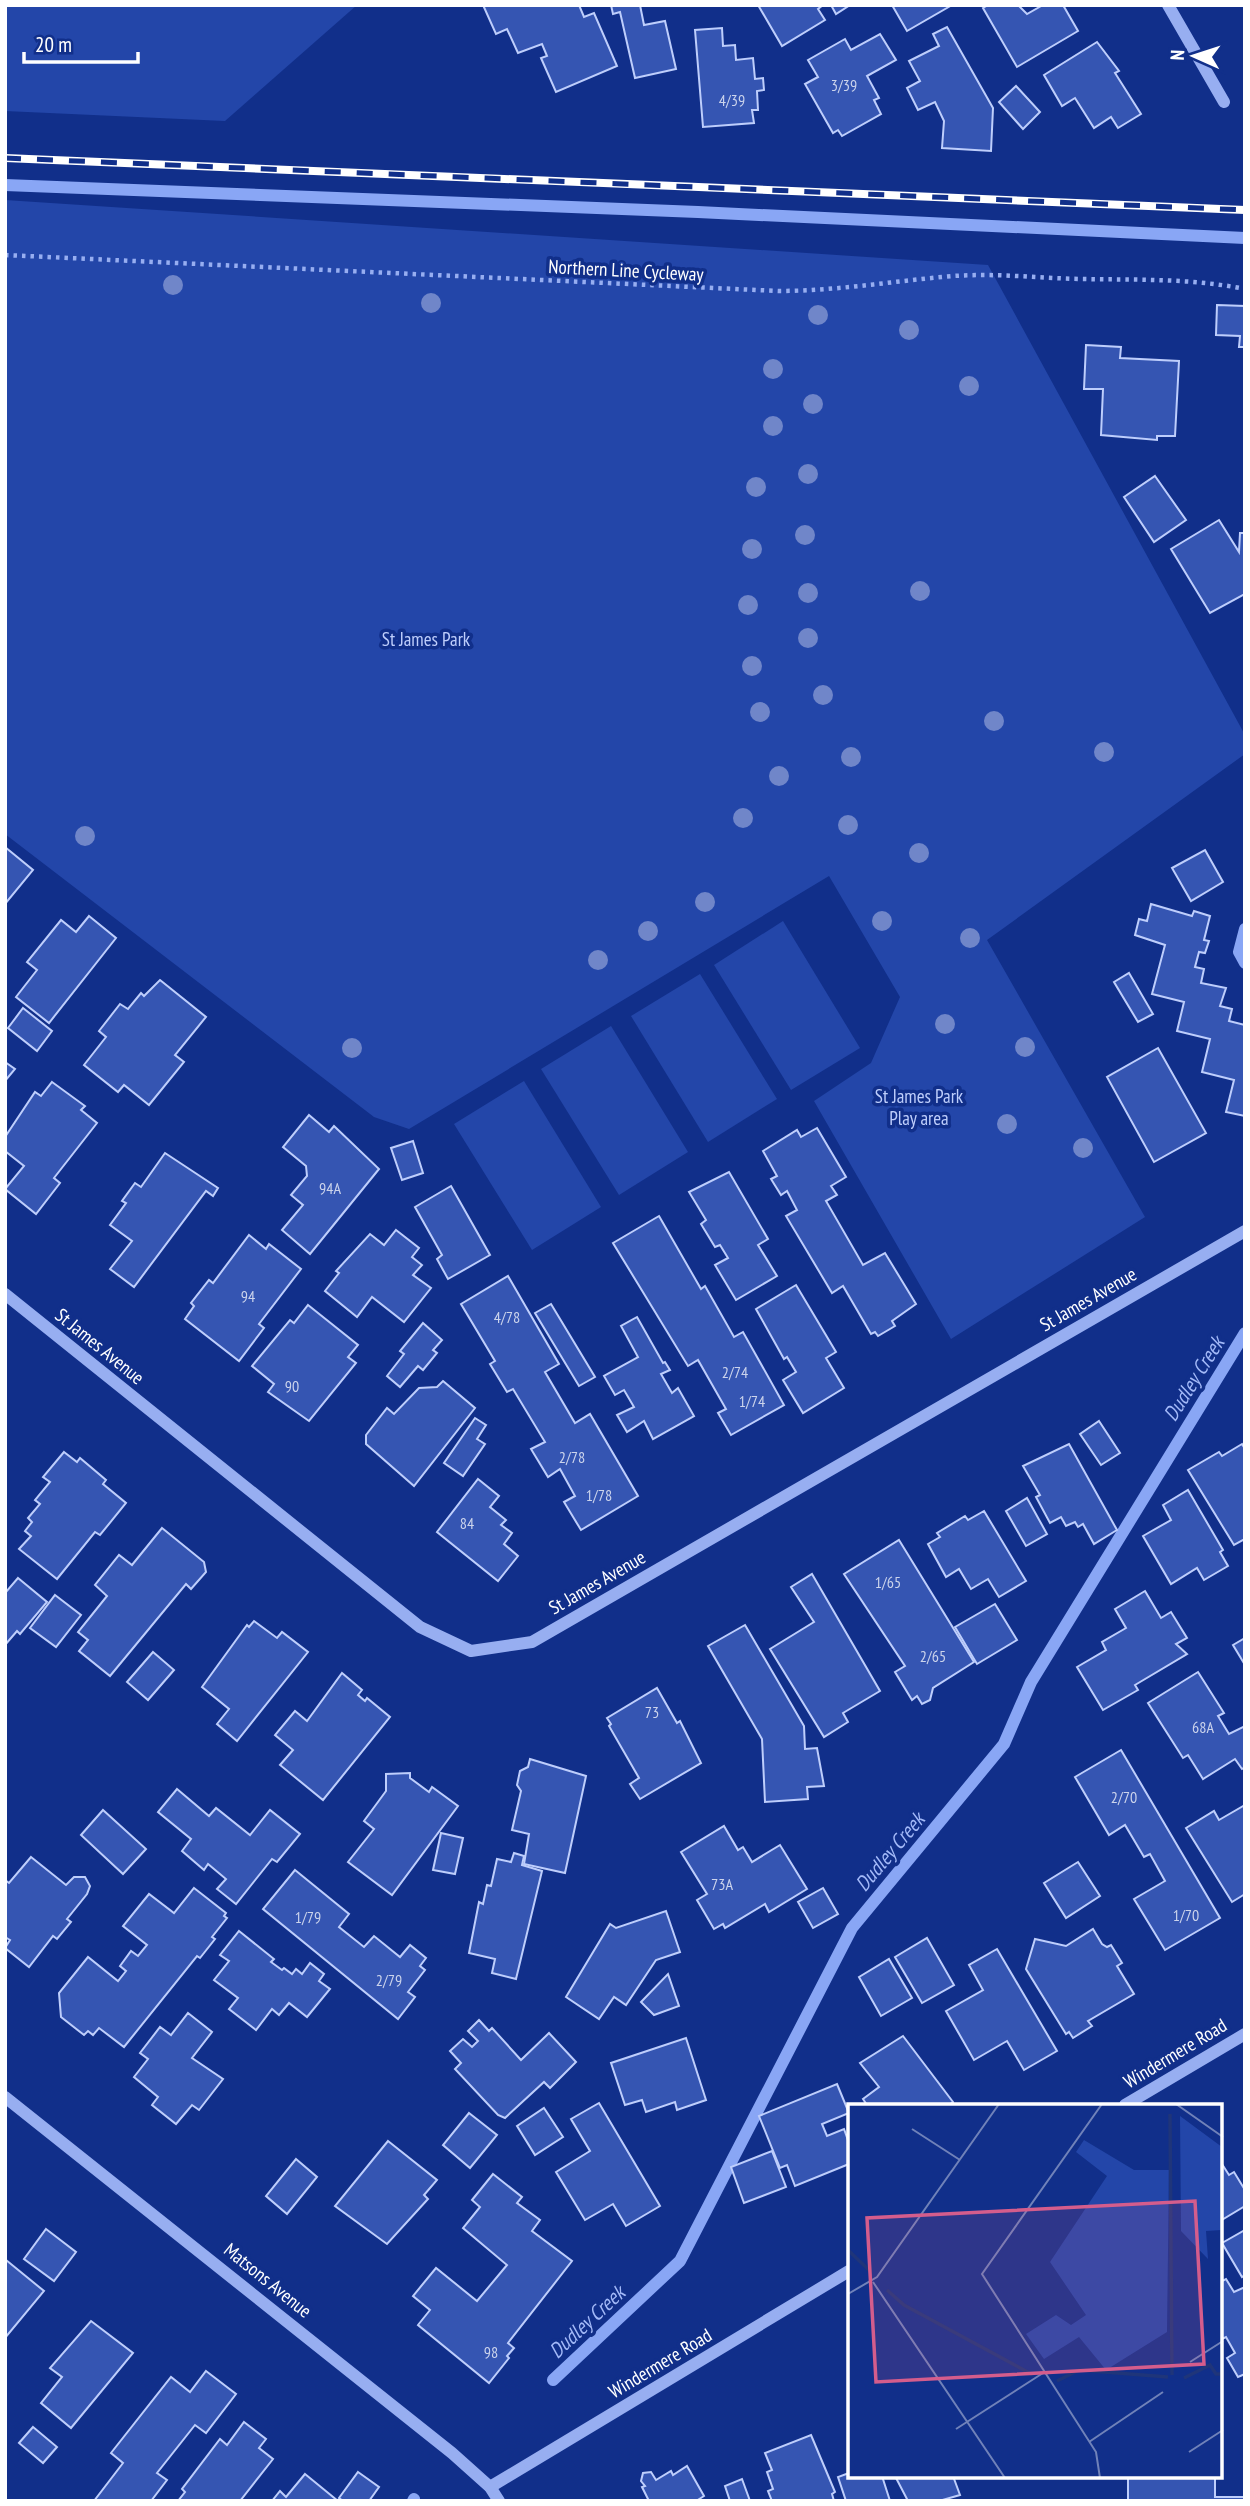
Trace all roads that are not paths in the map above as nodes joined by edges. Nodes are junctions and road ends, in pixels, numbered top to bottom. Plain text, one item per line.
1 (1168, 5) edge
2 (1224, 102) dead end
3 (1245, 1231) edge
4 (5, 1294) edge
5 (1245, 2034) edge
6 (5, 2097) edge
7 (1127, 2104) edge
8 (848, 2272) edge
9 (490, 2487) junction
10 (499, 2501) edge

1 - 2 street
3 - 4 street, St James Avenue
5 - 7 street, Windermere Road
6 - 9 street, Matsons Avenue
8 - 9 street, Windermere Road
9 - 10 street, Matsons Avenue

